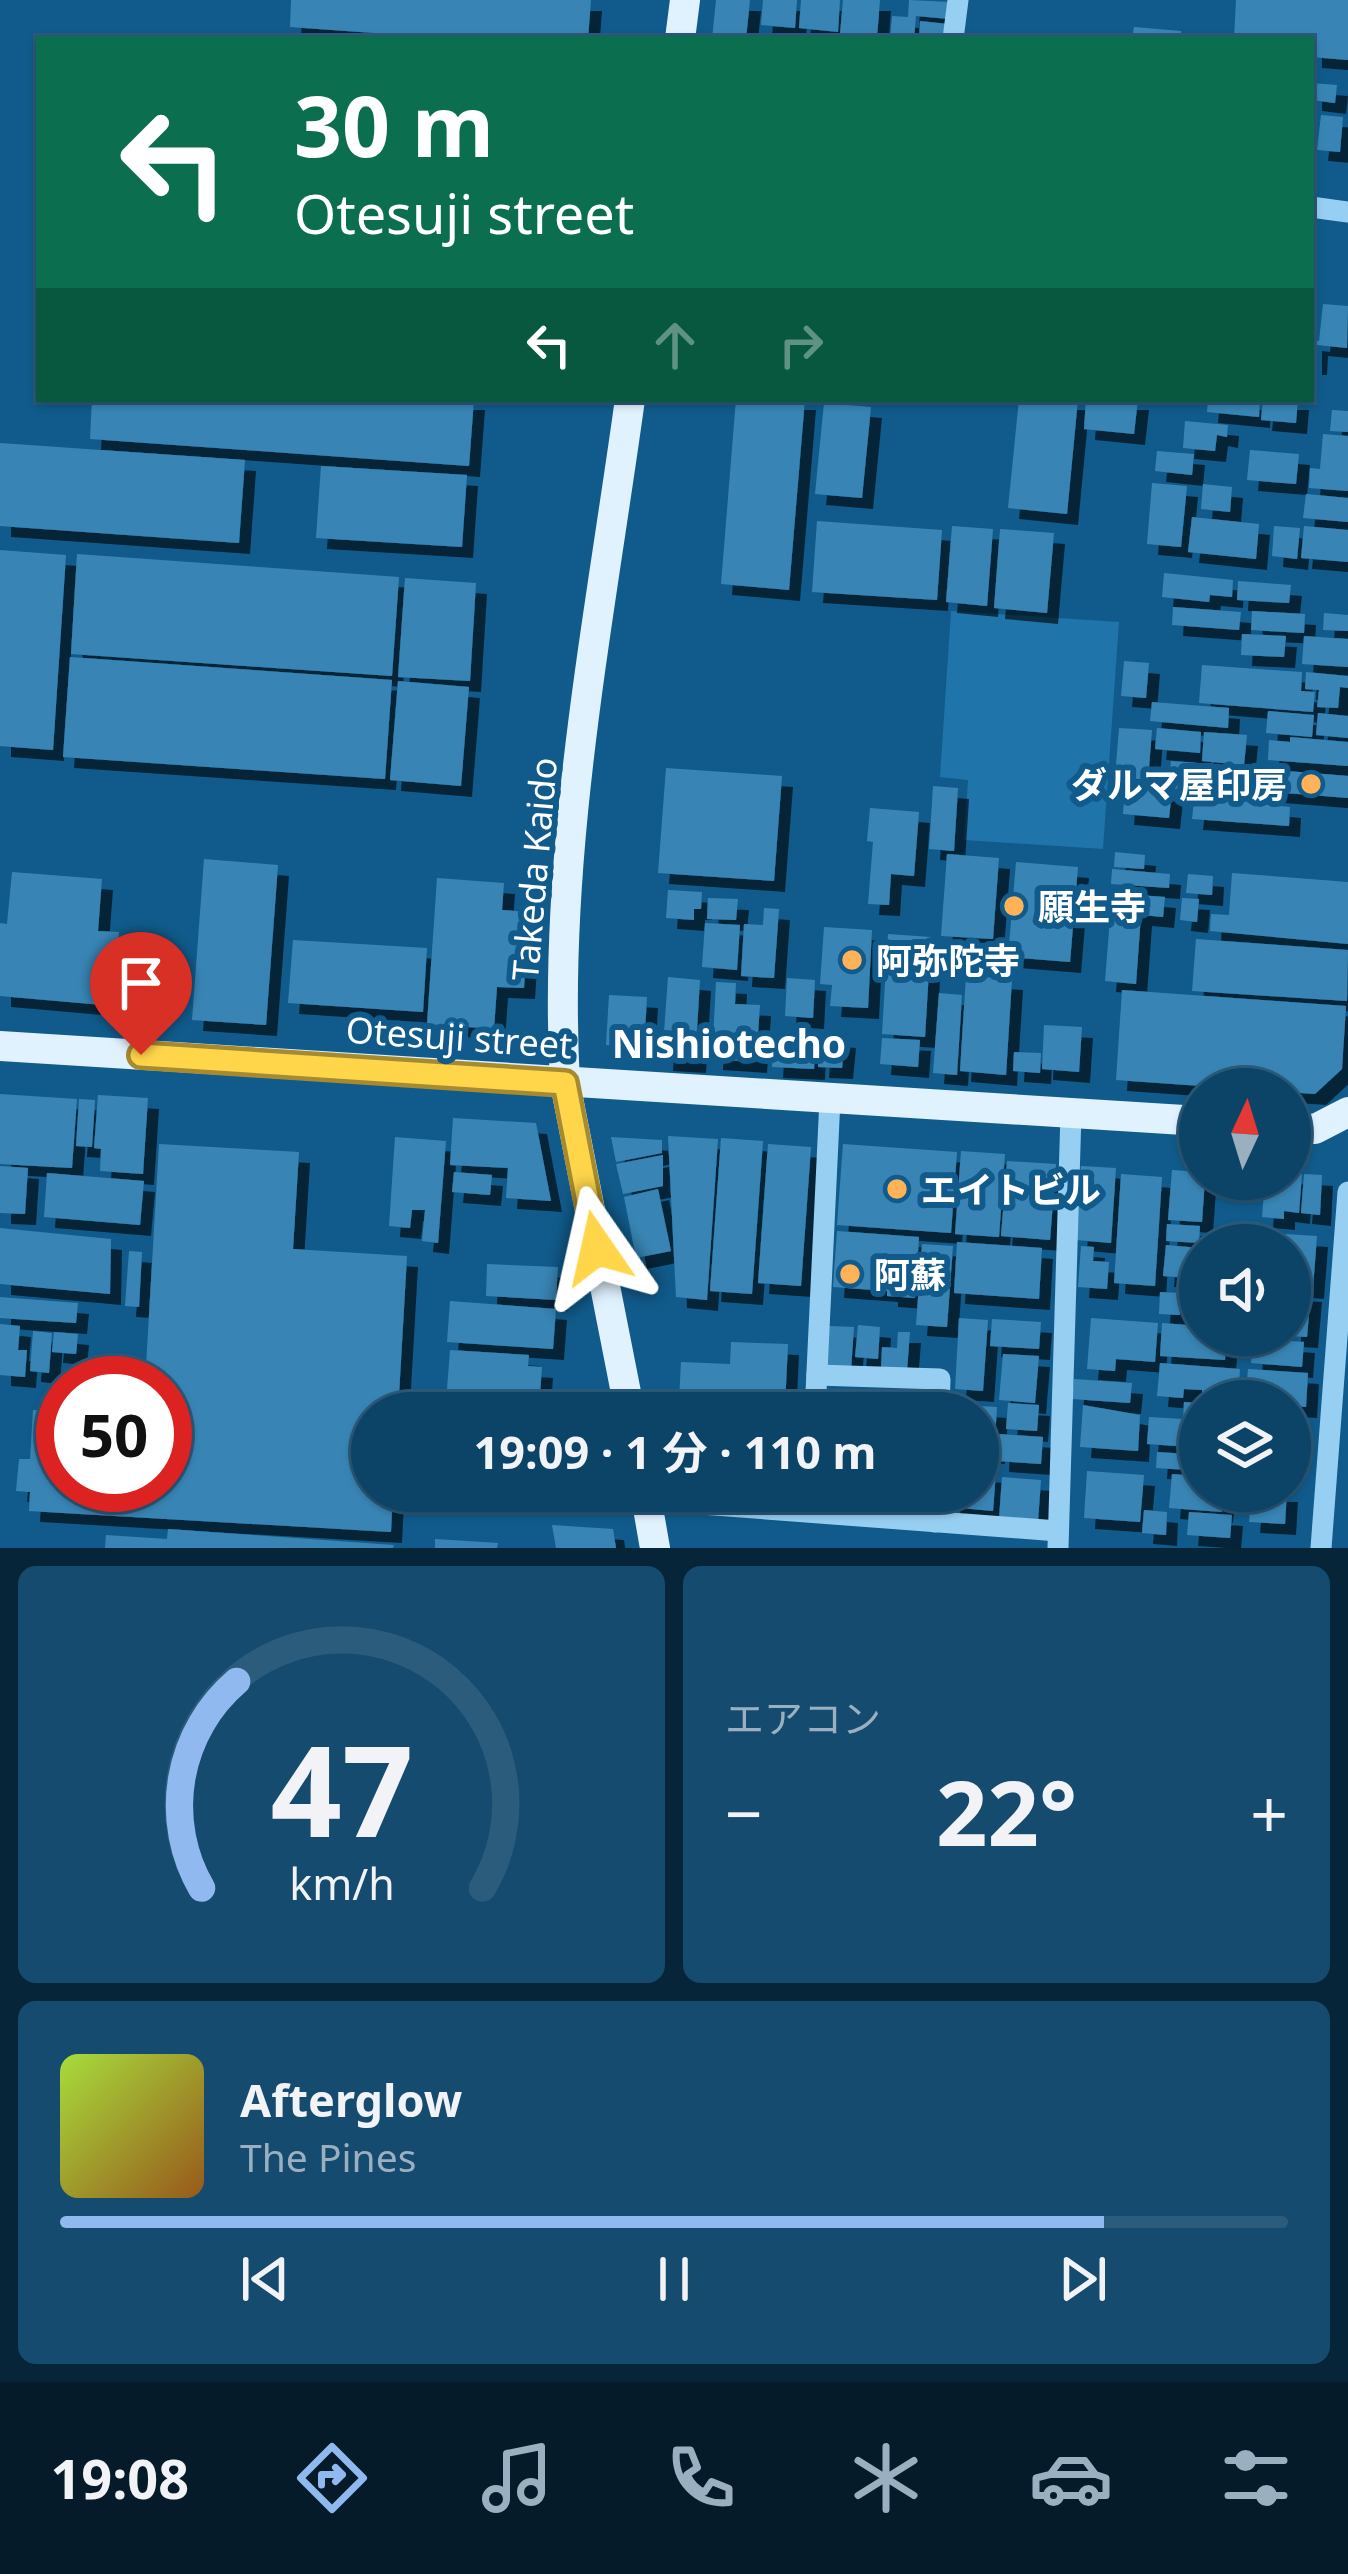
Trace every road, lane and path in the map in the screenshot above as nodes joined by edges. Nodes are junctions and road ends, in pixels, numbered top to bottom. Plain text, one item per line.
1 (685, 0) edge
2 (958, 0) edge
3 (680, 36) edge
4 (953, 36) edge
5 (1314, 207) edge
6 (1348, 212) edge
7 (630, 402) edge
8 (0, 1046) edge
9 (565, 1083) junction
10 (830, 1099) junction
11 (1348, 1112) edge
12 (1071, 1113) junction
13 (1179, 1120) edge
14 (1311, 1129) edge
15 (1348, 1192) edge
16 (817, 1375) junction
17 (626, 1392) edge
18 (816, 1392) edge
19 (940, 1392) edge
20 (649, 1512) edge
21 (873, 1512) edge
22 (935, 1512) edge
23 (935, 1522) junction
24 (1058, 1539) edge
25 (655, 1548) edge
26 (1321, 1548) edge

1 - 3 main road
2 - 4 street
5 - 6 street
7 - 9 main road, Takeda Kaido
8 - 9 main road, Otesuji street
9 - 10 main road, Otesuji street
9 - 17 main road, Takeda Kaido
10 - 12 main road, Otesuji street
10 - 16 street
11 - 14 main road
12 - 13 main road, Otesuji street
12 - 24 street
15 - 26 street
16 - 18 street
16 - 19 street
20 - 25 main road
21 - 23 street
22 - 23 street
23 - 24 street

